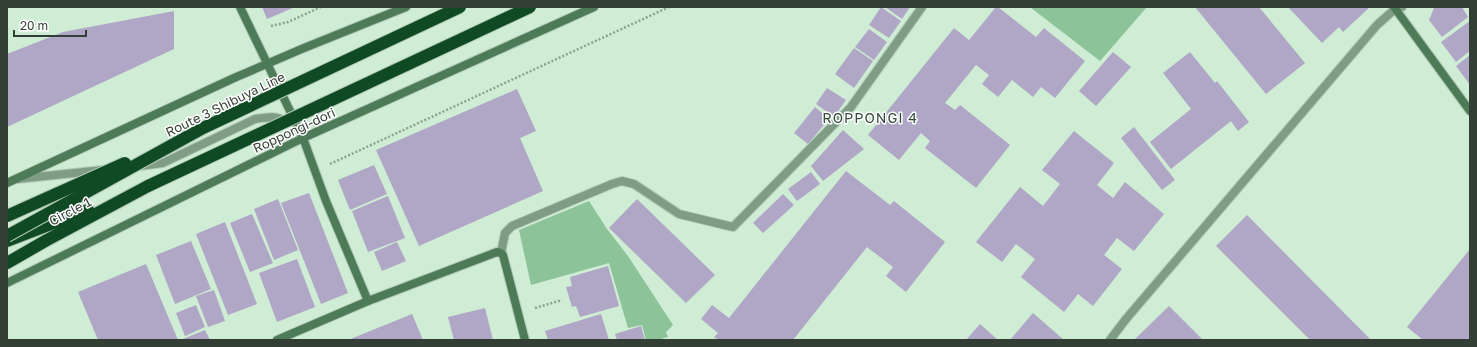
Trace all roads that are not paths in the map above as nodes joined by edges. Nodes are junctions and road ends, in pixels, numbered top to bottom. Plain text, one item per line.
1 (240, 7) edge
2 (406, 7) edge
3 (460, 7) edge
4 (530, 7) edge
5 (594, 7) edge
6 (922, 7) edge
7 (1397, 8) edge
8 (268, 64) junction
9 (1470, 111) edge
10 (203, 128) junction
11 (303, 138) junction
12 (10, 181) edge
13 (148, 186) junction
14 (7, 216) edge
15 (7, 236) edge
16 (7, 241) edge
17 (501, 253) junction
18 (7, 264) edge
19 (7, 283) edge
20 (368, 301) junction
21 (277, 340) edge
22 (524, 340) edge
23 (1110, 340) edge

1 - 8 main road
2 - 8 main road
3 - 10 highway, Route 3 Shibuya Line, bridge
4 - 13 highway, bridge
5 - 11 main road, Roppongi-dori
6 - 17 street
7 - 9 main road
7 - 23 street
8 - 11 main road
8 - 12 main road
10 - 14 highway, bridge
10 - 15 highway, Route 3 Shibuya Line, bridge
11 - 12 street
11 - 19 main road, Roppongi-dori
11 - 20 main road
13 - 16 highway
13 - 18 highway, Circle 1
17 - 20 main road
17 - 22 main road
20 - 21 main road

